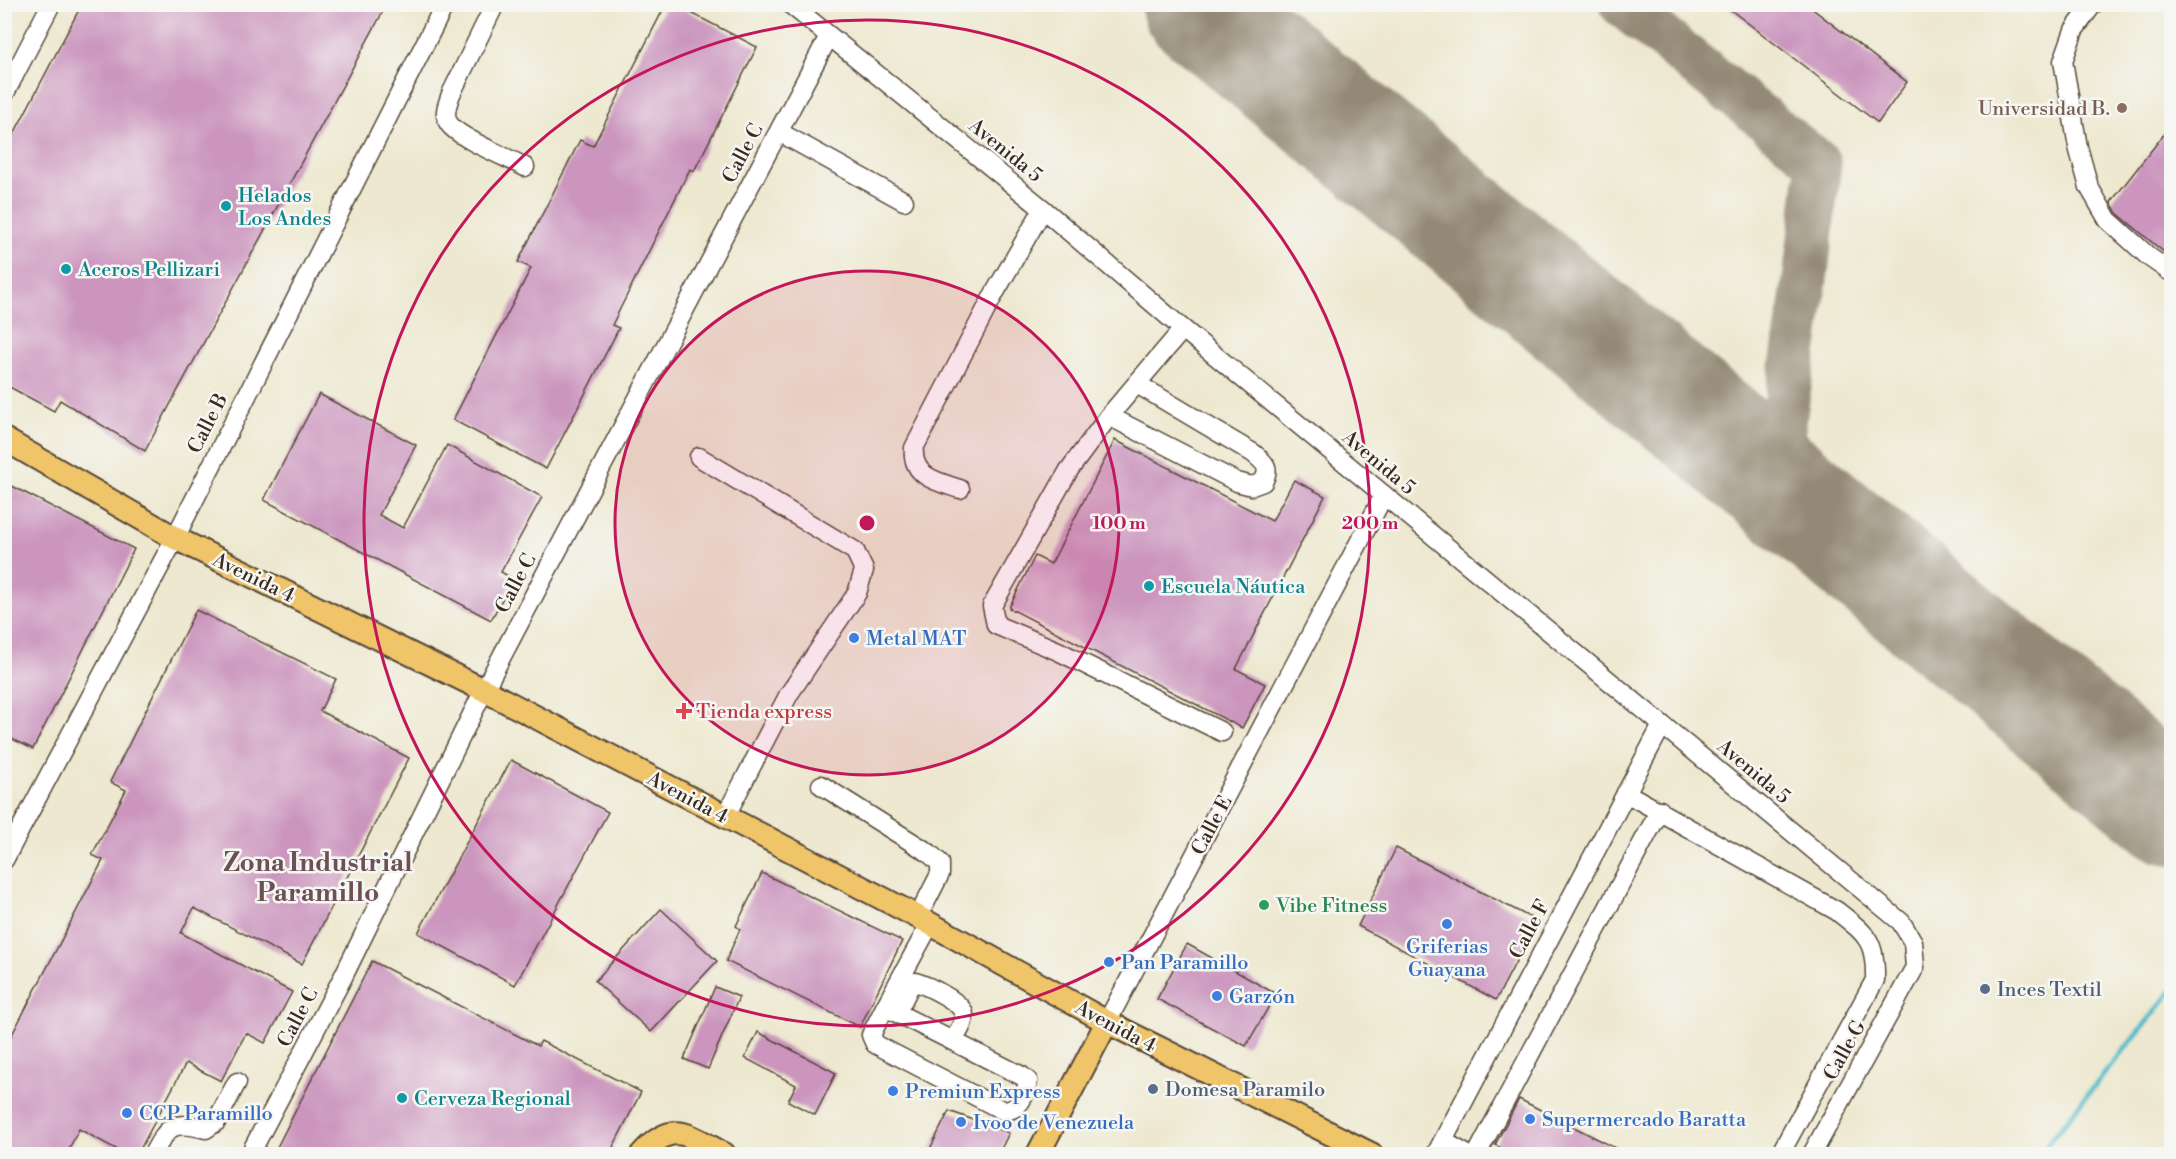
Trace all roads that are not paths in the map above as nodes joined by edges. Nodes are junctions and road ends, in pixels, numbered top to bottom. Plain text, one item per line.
1 (51, 4) edge
2 (445, 4) edge
3 (495, 4) edge
4 (790, 4) edge
5 (2093, 4) edge
6 (830, 36) junction
7 (4, 95) edge
8 (779, 132) junction
9 (525, 166) dead end
10 (904, 201) dead end
11 (1043, 209) junction
12 (2172, 273) edge
13 (1184, 329) junction
14 (1137, 384) junction
15 (1109, 416) junction
16 (4, 440) edge
17 (699, 457) dead end
18 (960, 489) dead end
19 (1384, 495) junction
20 (174, 538) junction
21 (484, 690) junction
22 (1662, 725) junction
23 (1222, 732) dead end
24 (821, 785) dead end
25 (1626, 793) junction
26 (1660, 810) junction
27 (725, 817) junction
28 (4, 860) edge
29 (924, 921) junction
30 (1915, 967) joint
31 (891, 1010) junction
32 (1107, 1022) junction
33 (953, 1041) junction
34 (237, 1082) dead end
35 (1440, 1148) edge
36 (153, 1155) edge
37 (250, 1155) edge
38 (642, 1155) edge
39 (724, 1155) edge
40 (1038, 1155) edge
41 (1371, 1155) edge
42 (1466, 1155) edge
43 (1477, 1155) edge
44 (1780, 1155) edge
45 (1812, 1155) edge

1 - 7 street
2 - 20 street, Calle B
3 - 9 street
4 - 6 street, Avenida 5
5 - 12 street
6 - 8 street, Calle C
6 - 11 street, Avenida 5
8 - 10 street
8 - 21 street, Calle C
11 - 13 street, Avenida 5
11 - 18 street
13 - 14 street
13 - 19 street, Avenida 5
14 - 15 street
14 - 15 street
15 - 23 street
16 - 20 main road, Avenida 4
17 - 27 street
19 - 22 street, Avenida 5
19 - 32 street, Calle E
20 - 21 main road, Avenida 4
20 - 28 street, Calle B
21 - 27 main road, Avenida 4
21 - 37 street, Calle C
22 - 25 street, Calle F
22 - 30 street, Avenida 5
24 - 29 street
25 - 26 street
25 - 35 street, Calle F
26 - 43 street
26 - 44 street
27 - 29 main road, Avenida 4
29 - 31 street
29 - 32 main road, Avenida 4
30 - 45 street, Calle G
31 - 33 street
31 - 33 street
31 - 33 street
32 - 40 main road, Calle E
32 - 41 main road, Avenida 4
34 - 36 street
35 - 42 street
38 - 39 main road

